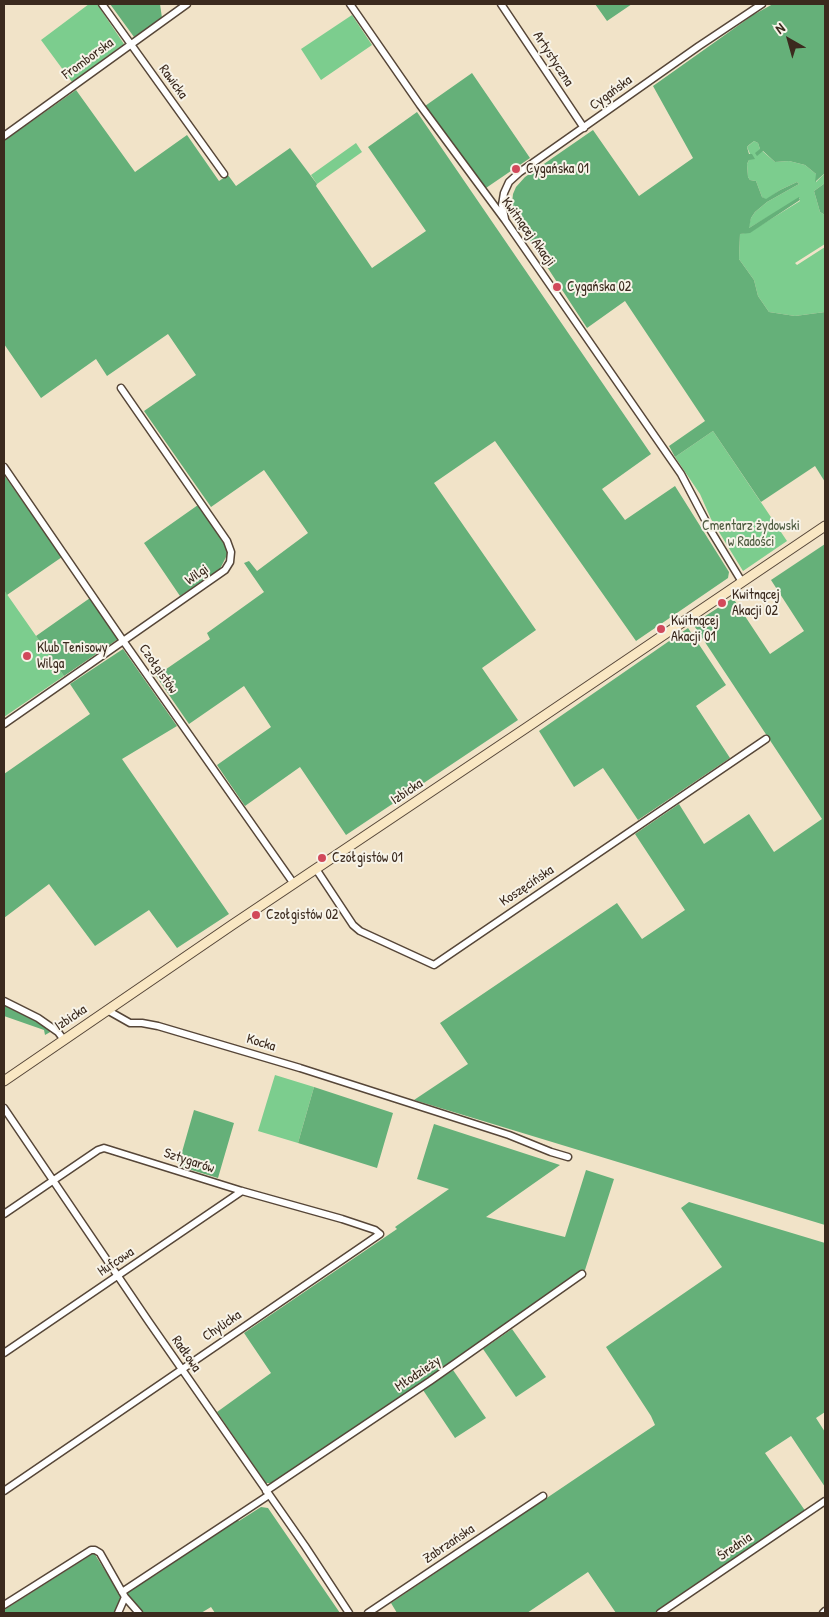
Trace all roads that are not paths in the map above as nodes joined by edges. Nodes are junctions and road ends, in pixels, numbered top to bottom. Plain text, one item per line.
1 (102, 4) edge
2 (188, 4) edge
3 (350, 4) edge
4 (501, 4) edge
5 (762, 4) edge
6 (130, 44) junction
7 (584, 128) junction
8 (4, 136) edge
9 (224, 174) dead end
10 (505, 220) junction
11 (121, 388) dead end
12 (4, 467) edge
13 (825, 526) edge
14 (742, 582) junction
15 (124, 642) junction
16 (4, 724) edge
17 (766, 740) dead end
18 (316, 868) junction
19 (294, 884) junction
20 (4, 1001) edge
21 (107, 1010) junction
22 (64, 1040) junction
23 (4, 1081) edge
24 (4, 1108) edge
25 (568, 1157) dead end
26 (53, 1180) junction
27 (242, 1191) junction
28 (4, 1214) edge
29 (380, 1234) joint
30 (582, 1274) dead end
31 (118, 1276) junction
32 (4, 1353) edge
33 (181, 1368) junction
34 (4, 1491) edge
35 (268, 1493) junction
36 (543, 1496) dead end
37 (825, 1501) edge
38 (123, 1595) junction
39 (4, 1605) edge
40 (118, 1613) edge
41 (139, 1613) edge
42 (349, 1613) edge
43 (368, 1613) edge
44 (660, 1613) edge

1 - 6 street, Rawicka
2 - 6 street, Fromborska
3 - 10 street, Kwitnącej Akacji
4 - 7 street, Artystyczna
5 - 7 street, Cygańska
6 - 8 street, Fromborska
6 - 9 street, Rawicka
7 - 10 street, Cygańska
10 - 14 street, Kwitnącej Akacji
11 - 15 street, Wilgi
12 - 15 street, Czołgistów
13 - 14 street, Izbicka
14 - 18 street, Izbicka
15 - 16 street, Wilgi
15 - 19 street, Czołgistów
17 - 18 street, Koszęcińska
18 - 19 street, Izbicka
19 - 21 street, Izbicka
20 - 22 street
21 - 22 street, Izbicka
21 - 25 street, Kocka
22 - 23 street, Izbicka
24 - 26 street, Radłowa
26 - 27 street, Sztygarów
26 - 28 street, Sztygarów
26 - 31 street, Radłowa
27 - 29 street, Sztygarów
27 - 31 street, Hufcowa
29 - 33 street, Chylicka
30 - 35 street, Młodzieży
31 - 32 street, Hufcowa
31 - 33 street, Radłowa
33 - 34 street, Chylicka
33 - 35 street, Radłowa
35 - 38 street, Młodzieży
35 - 42 street, Radłowa
36 - 43 street, Zabrzańska
37 - 44 street, Średnia
38 - 39 street
38 - 40 street
38 - 41 street

